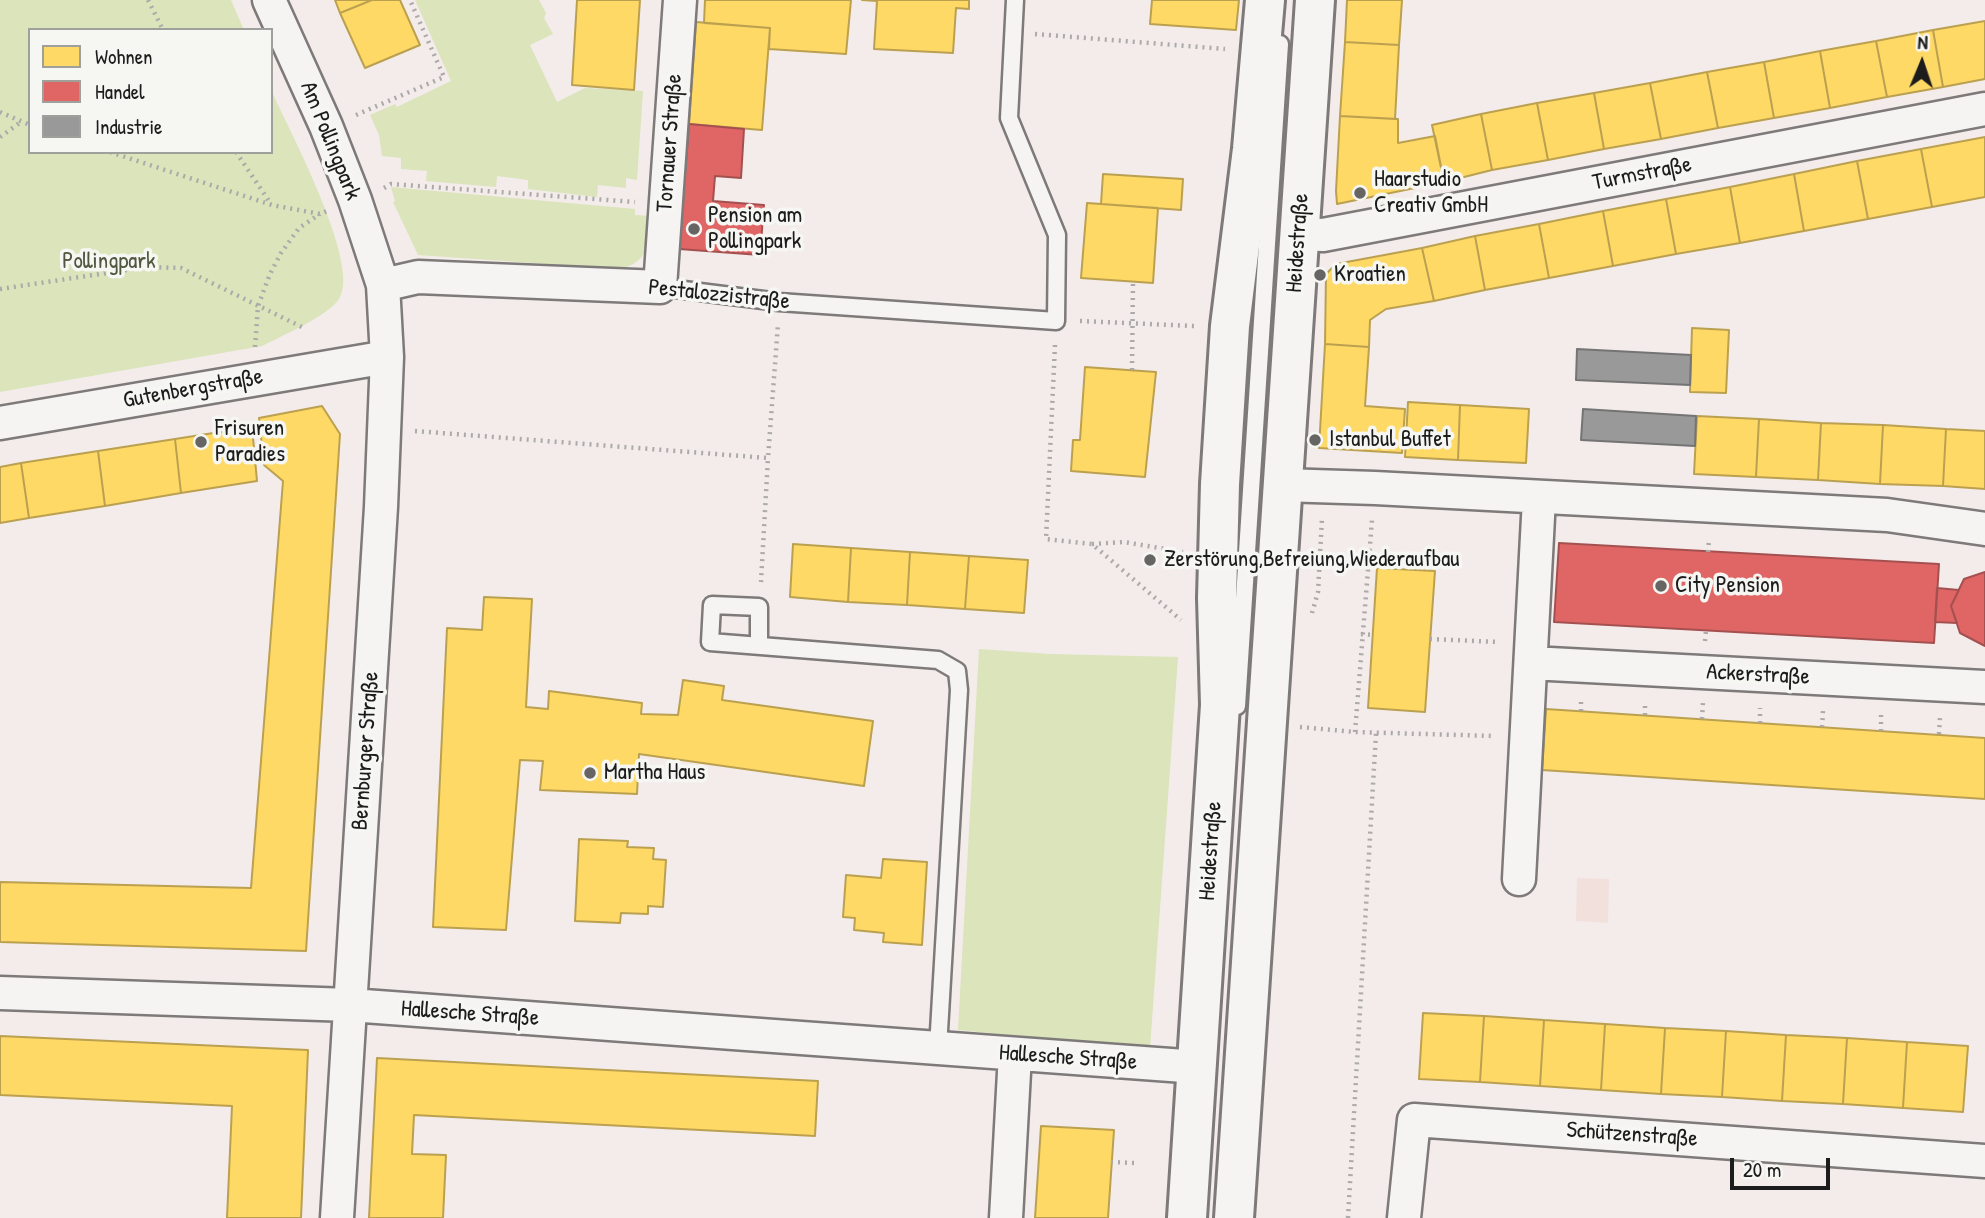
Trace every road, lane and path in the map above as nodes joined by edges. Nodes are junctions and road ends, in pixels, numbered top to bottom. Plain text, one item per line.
1 (148, 0) edge
2 (270, 0) edge
3 (410, 0) edge
4 (680, 0) edge
5 (1015, 0) edge
6 (1315, 0) edge
7 (1273, 14) edge
8 (162, 28) edge
9 (1013, 32) junction
10 (1294, 41) dead end
11 (1232, 50) dead end
12 (1985, 109) edge
13 (0, 112) edge
14 (21, 122) junction
15 (28, 124) edge
16 (326, 126) junction
17 (0, 137) edge
18 (116, 154) edge
19 (237, 154) edge
20 (355, 200) junction
21 (272, 205) junction
22 (666, 205) junction
23 (320, 214) junction
24 (1298, 234) junction
25 (1133, 282) dead end
26 (383, 285) junction
27 (660, 287) junction
28 (0, 289) edge
29 (779, 302) junction
30 (258, 306) junction
31 (1056, 321) junction
32 (1132, 323) junction
33 (1230, 327) junction
34 (306, 329) dead end
35 (387, 357) junction
36 (1132, 370) dead end
37 (253, 379) junction
38 (0, 423) edge
39 (385, 428) junction
40 (768, 458) junction
41 (1255, 485) junction
42 (1375, 488) junction
43 (1539, 498) junction
44 (1985, 529) edge
45 (760, 607) junction
46 (1186, 624) dead end
47 (1361, 634) junction
48 (1373, 635) dead end
49 (1430, 639) dead end
50 (759, 646) junction
51 (1532, 653) junction
52 (1985, 687) edge
53 (1236, 721) dead end
54 (1293, 726) dead end
55 (1355, 732) junction
56 (1376, 733) junction
57 (1527, 737) junction
58 (1520, 879) dead end
59 (1220, 954) dead end
60 (0, 993) edge
61 (350, 1005) junction
62 (939, 1048) junction
63 (1016, 1054) junction
64 (1198, 1067) junction
65 (1985, 1161) edge
66 (1111, 1162) dead end
67 (1135, 1163) dead end
68 (337, 1218) edge
69 (1006, 1218) edge
70 (1187, 1218) edge
71 (1203, 1218) edge
72 (1218, 1218) edge
73 (1234, 1218) edge
74 (1349, 1218) edge
75 (1405, 1218) edge

1 - 8 path
2 - 16 street, Am Pollingpark
3 - 16 path
4 - 22 street, Tornauer Straße
5 - 9 lane
6 - 24 main road, Heidestraße
7 - 33 main road, Heidestraße
7 - 41 lane
9 - 11 path
9 - 31 lane
10 - 41 lane
12 - 24 street, Turmstraße
13 - 14 path
14 - 15 path
14 - 17 path
16 - 20 street, Am Pollingpark
18 - 21 path
19 - 21 path
20 - 22 path
20 - 23 path
20 - 26 street, Am Pollingpark
21 - 23 path
22 - 27 street, Tornauer Straße
23 - 30 path
24 - 41 main road, Heidestraße
25 - 32 path
26 - 27 street, Pestalozzistraße
26 - 35 street, Bernburger Straße
27 - 29 lane, Pestalozzistraße
28 - 30 path
29 - 31 lane, Pestalozzistraße
29 - 40 path
30 - 34 path
30 - 37 path
31 - 32 path
31 - 46 path
32 - 33 path
32 - 36 path
33 - 41 main road, Heidestraße
35 - 37 street, Gutenbergstraße
35 - 39 street, Bernburger Straße
37 - 38 street, Gutenbergstraße
39 - 40 path
39 - 61 street, Bernburger Straße
40 - 45 path
41 - 42 street
41 - 53 lane
41 - 64 main road, Heidestraße
41 - 72 lane
41 - 73 main road, Heidestraße
42 - 43 street
42 - 47 path
43 - 44 street
43 - 51 street
45 - 50 lane
45 - 50 lane
47 - 48 path
47 - 55 path
49 - 51 path
50 - 62 lane
51 - 52 street, Ackerstraße
51 - 57 street
54 - 55 path
55 - 56 path
56 - 57 path
56 - 74 path
57 - 58 street
59 - 71 lane
60 - 61 street, Hallesche Straße
61 - 62 street, Hallesche Straße
61 - 68 street, Bernburger Straße
62 - 63 street, Hallesche Straße
63 - 64 street, Hallesche Straße
63 - 69 street
64 - 70 main road, Heidestraße
65 - 75 street, Schützenstraße
66 - 67 path

